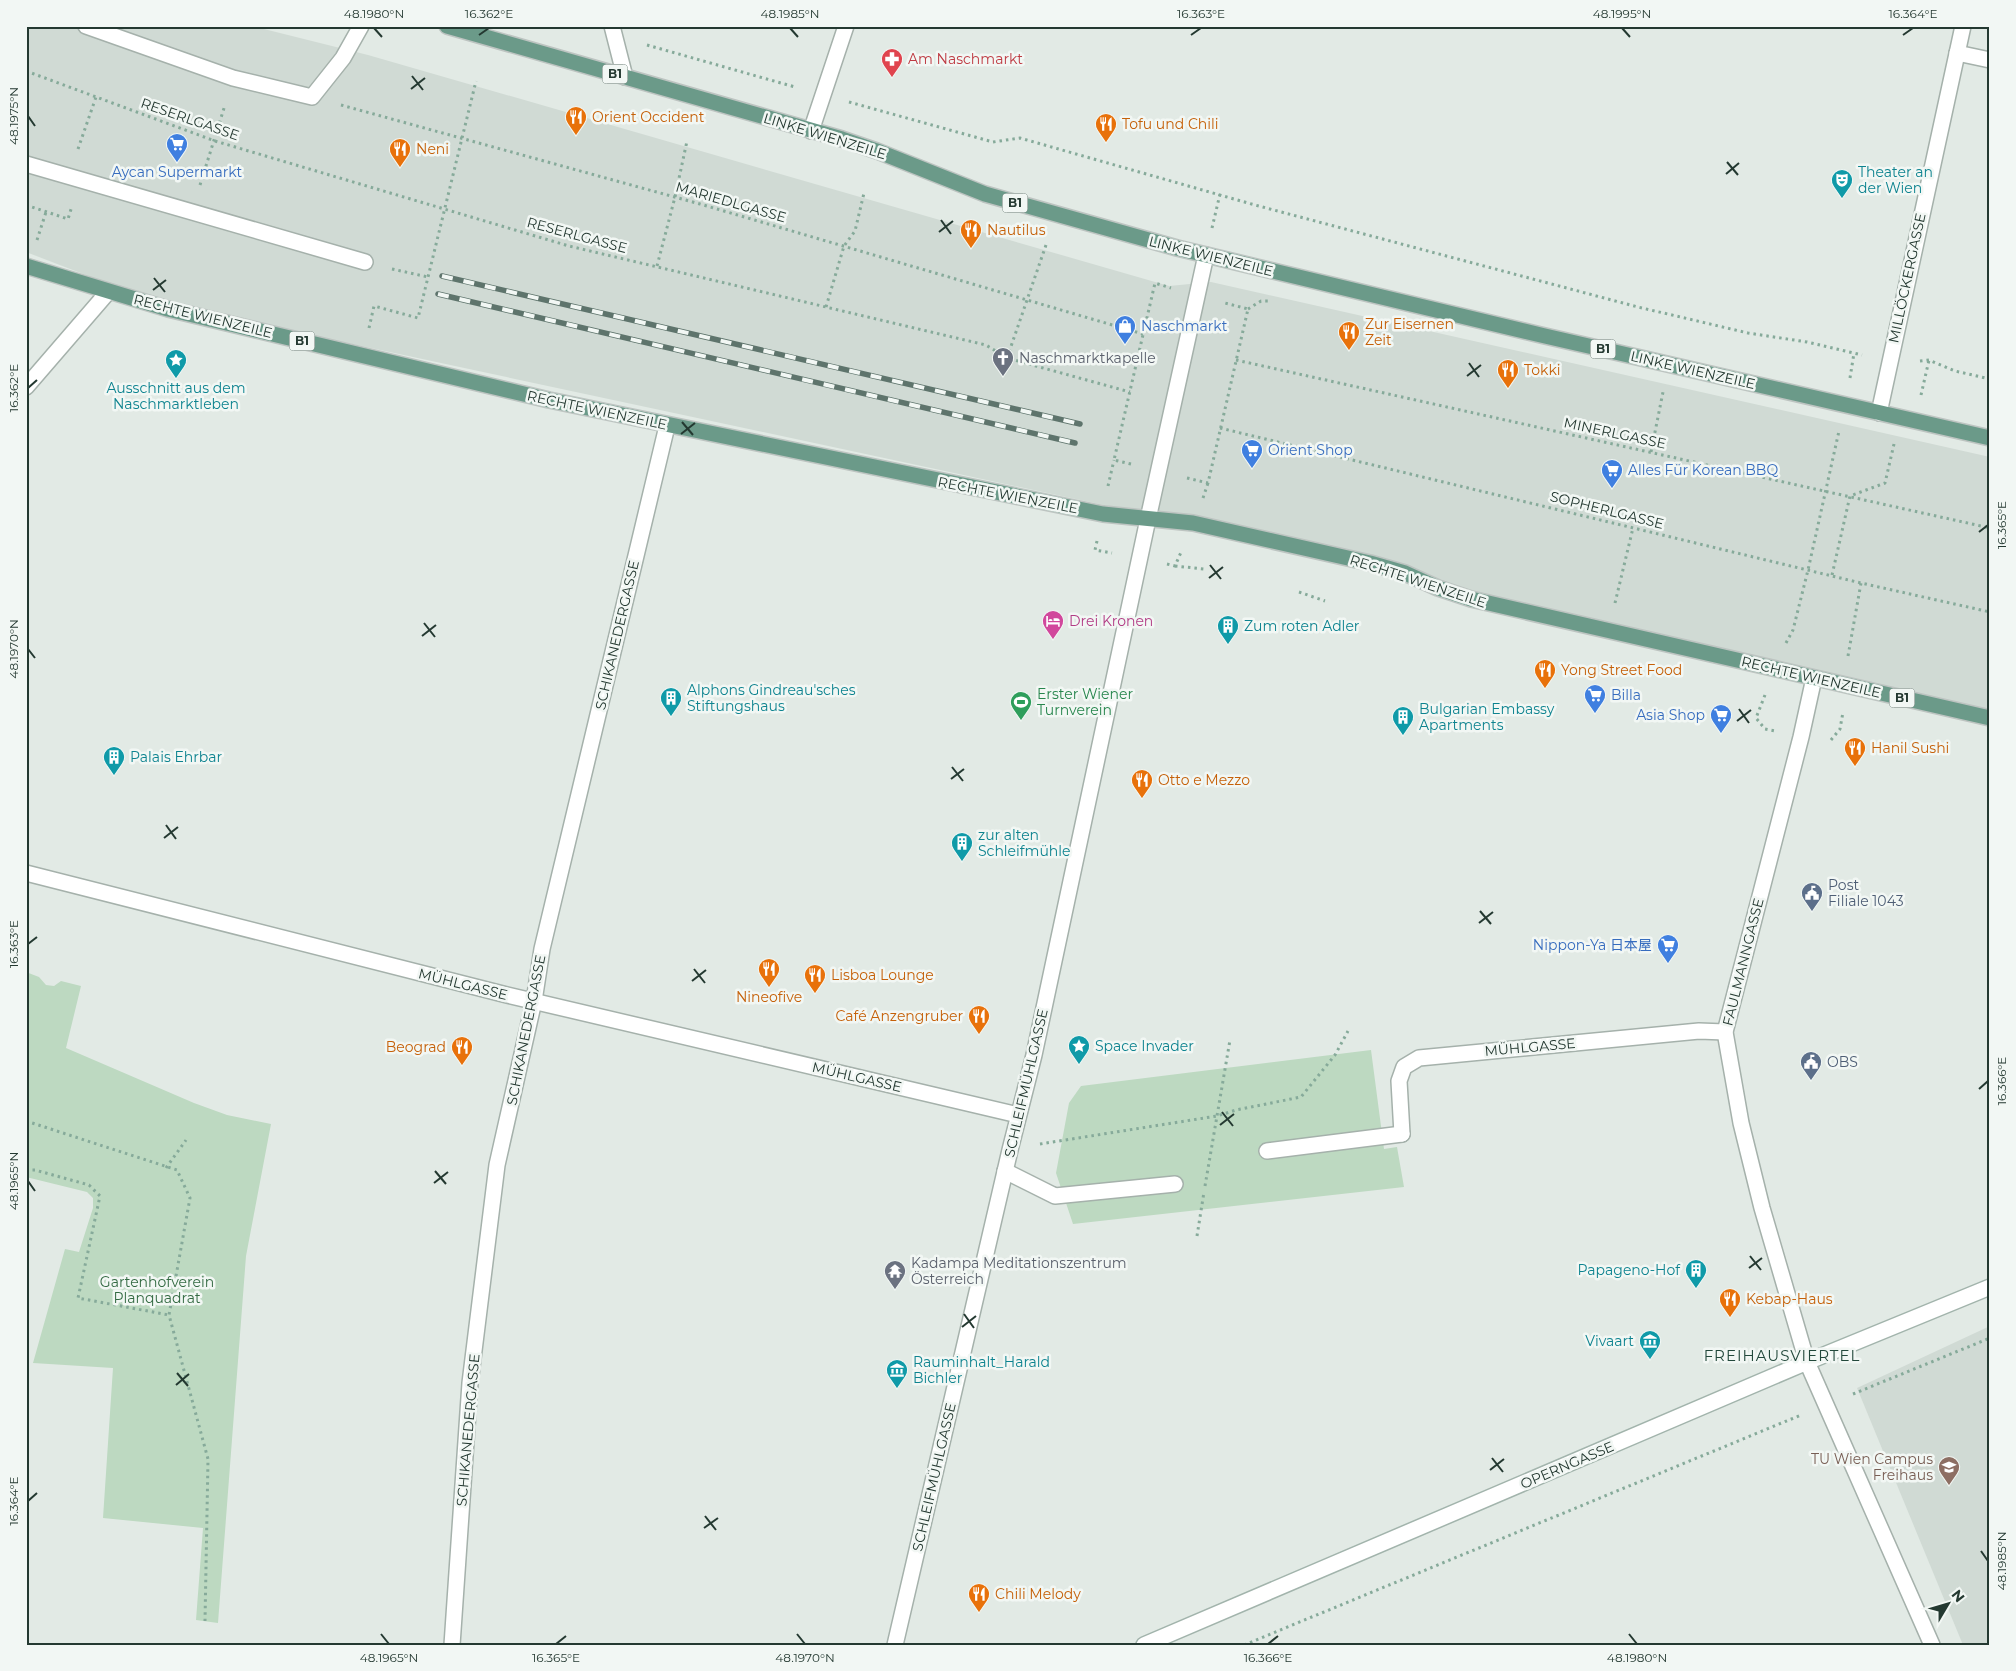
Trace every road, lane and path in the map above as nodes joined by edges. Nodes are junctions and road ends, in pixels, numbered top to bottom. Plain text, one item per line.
1 (86, 26) edge
2 (361, 26) edge
3 (447, 26) edge
4 (846, 26) edge
5 (1963, 26) edge
6 (614, 31) edge
7 (1957, 53) junction
8 (1990, 60) edge
9 (26, 71) edge
10 (625, 77) junction
11 (233, 78) junction
12 (476, 81) dead end
13 (823, 95) junction
14 (312, 96) junction
15 (96, 98) junction
16 (811, 131) junction
17 (462, 139) junction
18 (215, 141) junction
19 (687, 141) dead end
20 (76, 155) dead end
21 (26, 164) edge
22 (200, 187) dead end
23 (864, 193) dead end
24 (675, 197) junction
25 (26, 205) edge
26 (445, 209) junction
27 (68, 219) dead end
28 (1046, 244) dead end
29 (844, 246) junction
30 (1206, 255) junction
31 (365, 262) joint
32 (26, 266) edge
33 (657, 266) junction
34 (428, 277) junction
35 (1176, 289) dead end
36 (108, 292) junction
37 (1026, 300) junction
38 (1275, 301) dead end
39 (1229, 304) dead end
40 (826, 307) junction
41 (383, 309) dead end
42 (1248, 309) junction
43 (1143, 334) junction
44 (1854, 354) junction
45 (1007, 358) junction
46 (1236, 360) junction
47 (1929, 360) junction
48 (1889, 362) junction
49 (1925, 379) dead end
50 (1990, 379) edge
51 (26, 388) edge
52 (1664, 389) dead end
53 (1130, 392) junction
54 (1844, 405) junction
55 (1879, 413) junction
56 (667, 426) junction
57 (1220, 428) junction
58 (1990, 438) edge
59 (1895, 441) dead end
60 (1651, 452) junction
61 (1114, 460) junction
62 (1140, 467) dead end
63 (1110, 478) dead end
64 (1184, 478) dead end
65 (1208, 483) junction
66 (1826, 491) junction
67 (1204, 495) dead end
68 (1850, 496) junction
69 (1148, 519) junction
70 (1633, 528) junction
71 (1990, 528) edge
72 (1175, 566) dead end
73 (1204, 569) dead end
74 (1808, 570) junction
75 (1832, 576) junction
76 (1299, 592) dead end
77 (1325, 601) dead end
78 (1990, 612) edge
79 (1608, 631) junction
80 (1774, 669) junction
81 (1814, 678) junction
82 (1990, 718) edge
83 (26, 873) edge
84 (534, 1001) junction
85 (1348, 1031) dead end
86 (1725, 1032) junction
87 (1230, 1040) dead end
88 (1018, 1116) junction
89 (1217, 1116) junction
90 (26, 1121) edge
91 (186, 1140) dead end
92 (1010, 1150) junction
93 (1267, 1151) dead end
94 (166, 1168) junction
95 (26, 1170) edge
96 (1005, 1170) junction
97 (1175, 1184) dead end
98 (1197, 1236) dead end
99 (1990, 1287) edge
100 (169, 1315) junction
101 (1990, 1338) edge
102 (1808, 1362) junction
103 (1826, 1405) junction
104 (205, 1621) dead end
105 (452, 1645) edge
106 (895, 1645) edge
107 (1144, 1645) edge
108 (1244, 1645) edge
109 (1932, 1645) edge

1 - 11 street
2 - 14 street
3 - 10 main road, LINKE WIENZEILE / B1
4 - 13 street
5 - 7 street, MILLÖCKERGASSE
6 - 10 street
6 - 13 path
7 - 8 street
7 - 48 street, MILLÖCKERGASSE
9 - 15 path, RESERLGASSE
10 - 16 main road, LINKE WIENZEILE / B1
11 - 14 street
11 - 18 path
12 - 17 path
13 - 16 street
13 - 44 path
14 - 17 path, MARIEDLGASSE
15 - 18 path, RESERLGASSE
15 - 20 path
16 - 30 main road, LINKE WIENZEILE / B1
17 - 24 path, MARIEDLGASSE
17 - 26 path
18 - 22 path
18 - 26 path, RESERLGASSE
19 - 24 path
21 - 31 street
23 - 29 path
24 - 29 path, MARIEDLGASSE
24 - 33 path
25 - 27 path
26 - 33 path, RESERLGASSE
26 - 34 path
28 - 37 path
29 - 37 path, MARIEDLGASSE
29 - 40 path
30 - 54 main road, LINKE WIENZEILE / B1
30 - 69 street, SCHLEIFMÜHLGASSE
31 - 34 path
32 - 36 main road, RECHTE WIENZEILE / B1
33 - 40 path, RESERLGASSE
34 - 41 path
35 - 43 path
36 - 51 street
36 - 56 main road, RECHTE WIENZEILE / B1
37 - 43 path, MARIEDLGASSE
37 - 45 path
38 - 42 path
39 - 42 path
40 - 45 path, RESERLGASSE
42 - 46 path
43 - 53 path
44 - 48 path
44 - 54 path
45 - 53 path, RESERLGASSE
46 - 57 path
46 - 60 path, MINERLGASSE
47 - 48 path
47 - 49 path
47 - 50 path
48 - 55 street, MILLÖCKERGASSE
52 - 60 path
53 - 61 path
54 - 55 main road, LINKE WIENZEILE / B1
54 - 66 path
55 - 58 main road, LINKE WIENZEILE / B1
56 - 69 main road, RECHTE WIENZEILE / B1
56 - 84 street, SCHIKANEDERGASSE
57 - 65 path
57 - 70 path, SOPHERLGASSE
59 - 68 path
60 - 66 path, MINERLGASSE
61 - 62 path
61 - 63 path
64 - 65 path
65 - 67 path
66 - 68 path, MINERLGASSE
66 - 74 path
68 - 71 path, MINERLGASSE
68 - 75 path
69 - 79 main road, RECHTE WIENZEILE / B1
69 - 88 street, SCHLEIFMÜHLGASSE
70 - 74 path, SOPHERLGASSE
70 - 79 path
72 - 73 path
74 - 75 path, SOPHERLGASSE
74 - 80 path
75 - 78 path, SOPHERLGASSE
76 - 77 path
79 - 80 main road, RECHTE WIENZEILE / B1
80 - 81 main road, RECHTE WIENZEILE / B1
81 - 82 main road, RECHTE WIENZEILE / B1
81 - 86 street, FAULMANNGASSE
83 - 84 street, MÜHLGASSE
84 - 88 street, MÜHLGASSE
84 - 105 street, SCHIKANEDERGASSE
85 - 89 path
86 - 93 street, MÜHLGASSE
86 - 102 street, FAULMANNGASSE
87 - 89 path
88 - 92 street, SCHLEIFMÜHLGASSE
89 - 92 path
89 - 98 path
90 - 94 path
91 - 94 path
92 - 96 street, SCHLEIFMÜHLGASSE
94 - 100 path
95 - 100 path
96 - 97 street
96 - 106 street, SCHLEIFMÜHLGASSE
99 - 102 street, OPERNGASSE
100 - 104 path
101 - 103 path
102 - 103 street, FAULMANNGASSE
102 - 107 street, OPERNGASSE
103 - 108 path
103 - 109 street, FAULMANNGASSE

